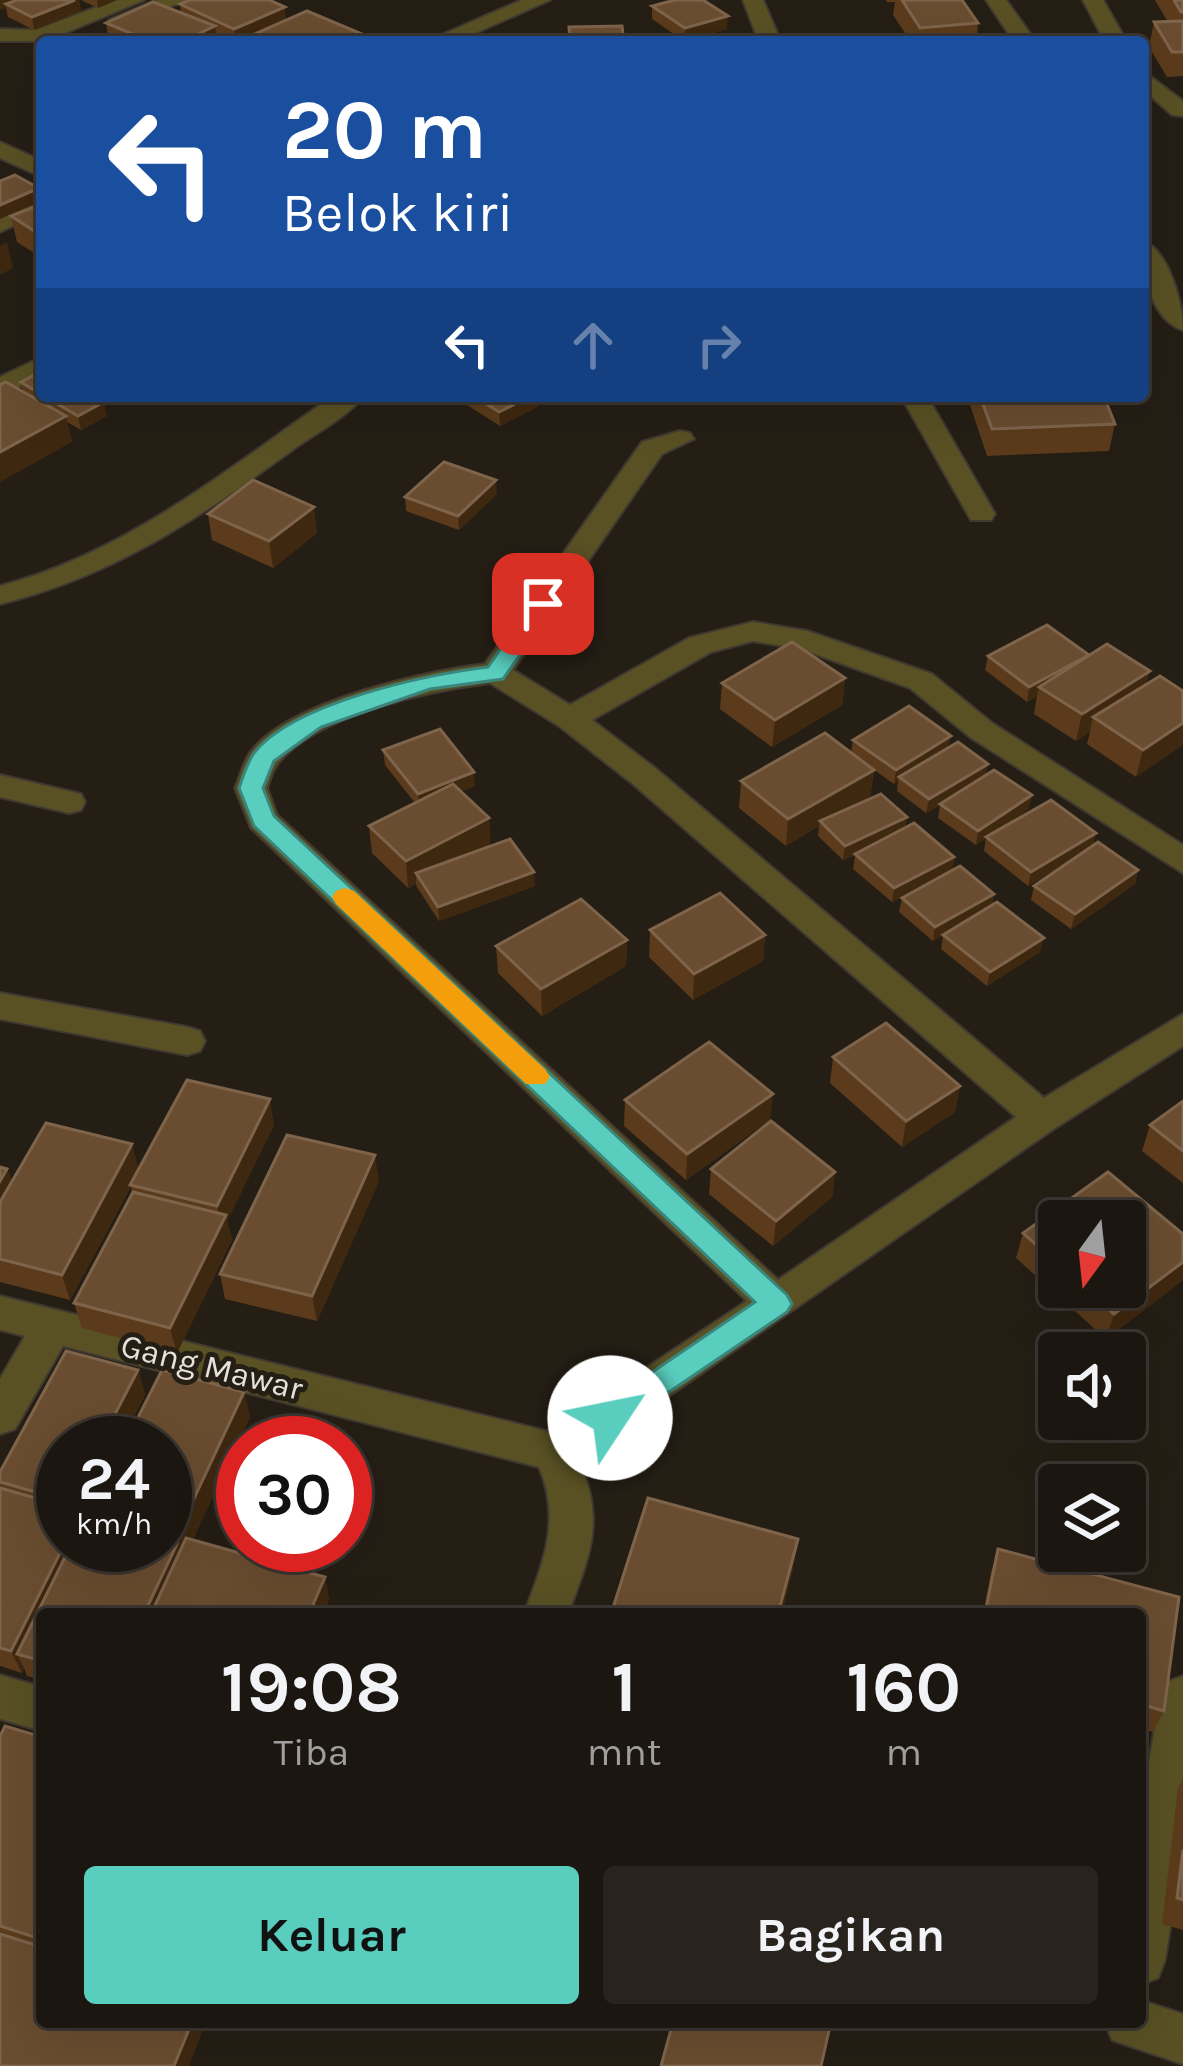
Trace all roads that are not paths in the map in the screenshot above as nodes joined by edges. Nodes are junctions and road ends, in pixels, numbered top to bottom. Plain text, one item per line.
1 (134, 0) edge
2 (177, 0) edge
3 (540, 0) edge
4 (753, 0) edge
5 (996, 0) edge
6 (1093, 0) edge
7 (0, 35) edge
8 (77, 36) edge
9 (451, 36) edge
10 (768, 36) edge
11 (1021, 36) edge
12 (1113, 36) edge
13 (36, 51) edge
14 (16, 59) dead end
15 (1149, 83) edge
16 (1149, 110) edge
17 (1181, 110) edge
18 (0, 149) edge
19 (36, 167) edge
20 (36, 206) edge
21 (0, 225) edge
22 (1149, 261) edge
23 (1183, 322) edge
24 (36, 368) edge
25 (0, 388) edge
26 (342, 402) edge
27 (917, 402) edge
28 (680, 439) dead end
29 (981, 514) dead end
30 (0, 595) edge
31 (495, 674) junction
32 (570, 719) junction
33 (0, 786) edge
34 (69, 802) dead end
35 (1183, 861) edge
36 (0, 1006) edge
37 (1183, 1028) edge
38 (188, 1041) dead end
39 (1042, 1118) junction
40 (777, 1304) junction
41 (0, 1313) edge
42 (53, 1326) junction
43 (0, 1416) edge
44 (554, 1452) junction
45 (549, 1608) edge
46 (0, 1697) edge
47 (1183, 1698) edge
48 (36, 1707) edge
49 (1146, 1923) edge
50 (1146, 2027) edge
51 (1183, 2039) edge

1 - 7 street
2 - 8 street
3 - 9 street
4 - 10 street
5 - 11 street
6 - 12 street
13 - 14 street
15 - 17 street
16 - 17 street
18 - 19 street
20 - 21 street
22 - 23 street
24 - 25 street
26 - 30 street
27 - 29 street
28 - 31 street
31 - 32 street
31 - 40 street
32 - 35 street
32 - 39 street
33 - 34 street
36 - 38 street
37 - 39 street
39 - 40 street
40 - 44 street
41 - 42 street, Gang Mawar
42 - 43 street
42 - 44 street, Gang Mawar
44 - 45 street
46 - 48 street
47 - 49 street
50 - 51 street

